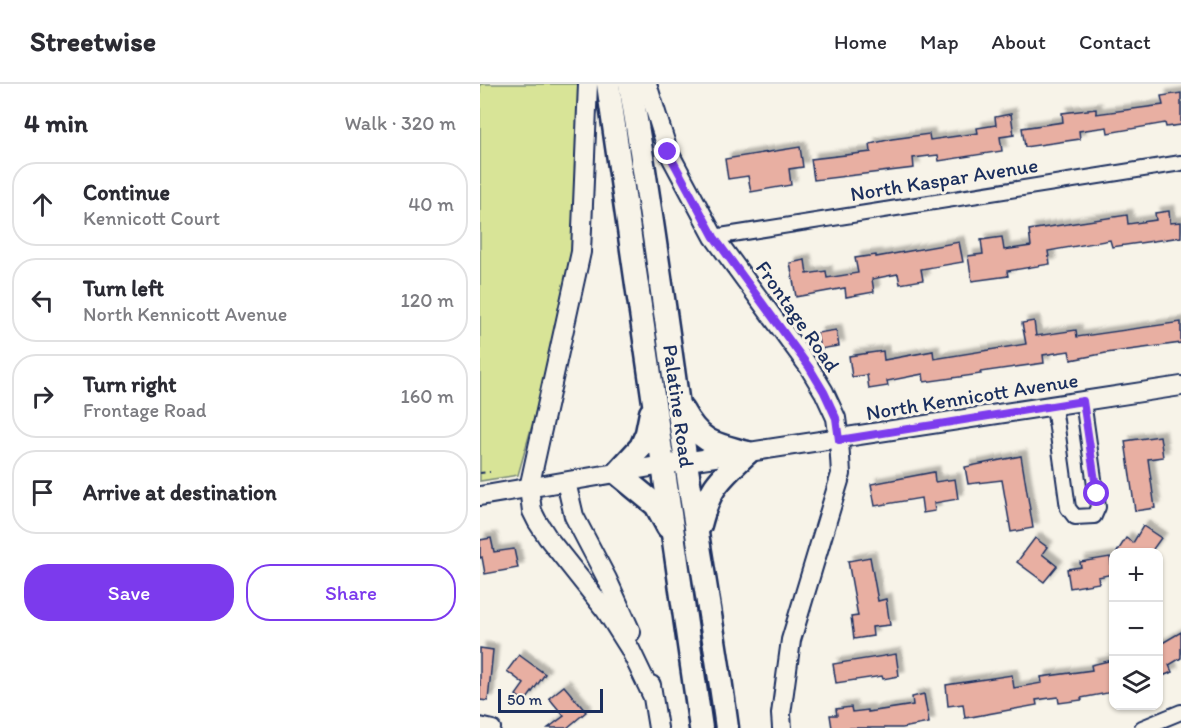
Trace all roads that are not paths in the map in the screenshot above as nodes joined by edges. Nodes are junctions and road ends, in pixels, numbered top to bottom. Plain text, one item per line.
1 (588, 84) edge
2 (608, 84) edge
3 (630, 84) edge
4 (647, 84) edge
5 (1181, 163) edge
6 (714, 237) junction
7 (1181, 386) edge
8 (654, 400) junction
9 (1083, 401) junction
10 (678, 403) junction
11 (1054, 406) junction
12 (839, 440) junction
13 (747, 453) junction
14 (686, 462) junction
15 (663, 465) junction
16 (617, 473) junction
17 (566, 482) junction
18 (529, 488) junction
19 (480, 496) edge
20 (698, 534) junction
21 (674, 540) junction
22 (652, 695) junction
23 (1181, 712) edge
24 (480, 725) edge
25 (493, 728) edge
26 (658, 728) edge
27 (701, 728) edge
28 (728, 728) edge
29 (782, 728) edge
30 (1142, 728) edge

1 - 18 street
2 - 8 highway, Palatine Road
3 - 10 highway, Palatine Road
4 - 6 street, Frontage Road
5 - 6 street, North Kaspar Avenue
6 - 12 street, Frontage Road
7 - 9 street, North Kennicott Avenue
8 - 15 highway, Palatine Road
8 - 16 highway
9 - 11 street, North Kennicott Avenue
9 - 11 street
10 - 13 highway
10 - 14 highway, Palatine Road
11 - 12 street, North Kennicott Avenue
12 - 13 street, North Kennicott Avenue
12 - 29 street, Frontage Road
13 - 14 street, North Kennicott Avenue
13 - 20 highway
14 - 15 street, North Kennicott Avenue
14 - 20 highway, Palatine Road
15 - 16 street, North Kennicott Avenue
15 - 21 highway, Palatine Road
16 - 17 street, North Kennicott Avenue
16 - 21 highway
17 - 18 street, North Kennicott Avenue
17 - 22 street
18 - 19 street, North Kennicott Avenue
18 - 22 street
20 - 28 highway, Palatine Road
21 - 27 highway, Palatine Road
22 - 26 street
23 - 30 street
24 - 25 street

